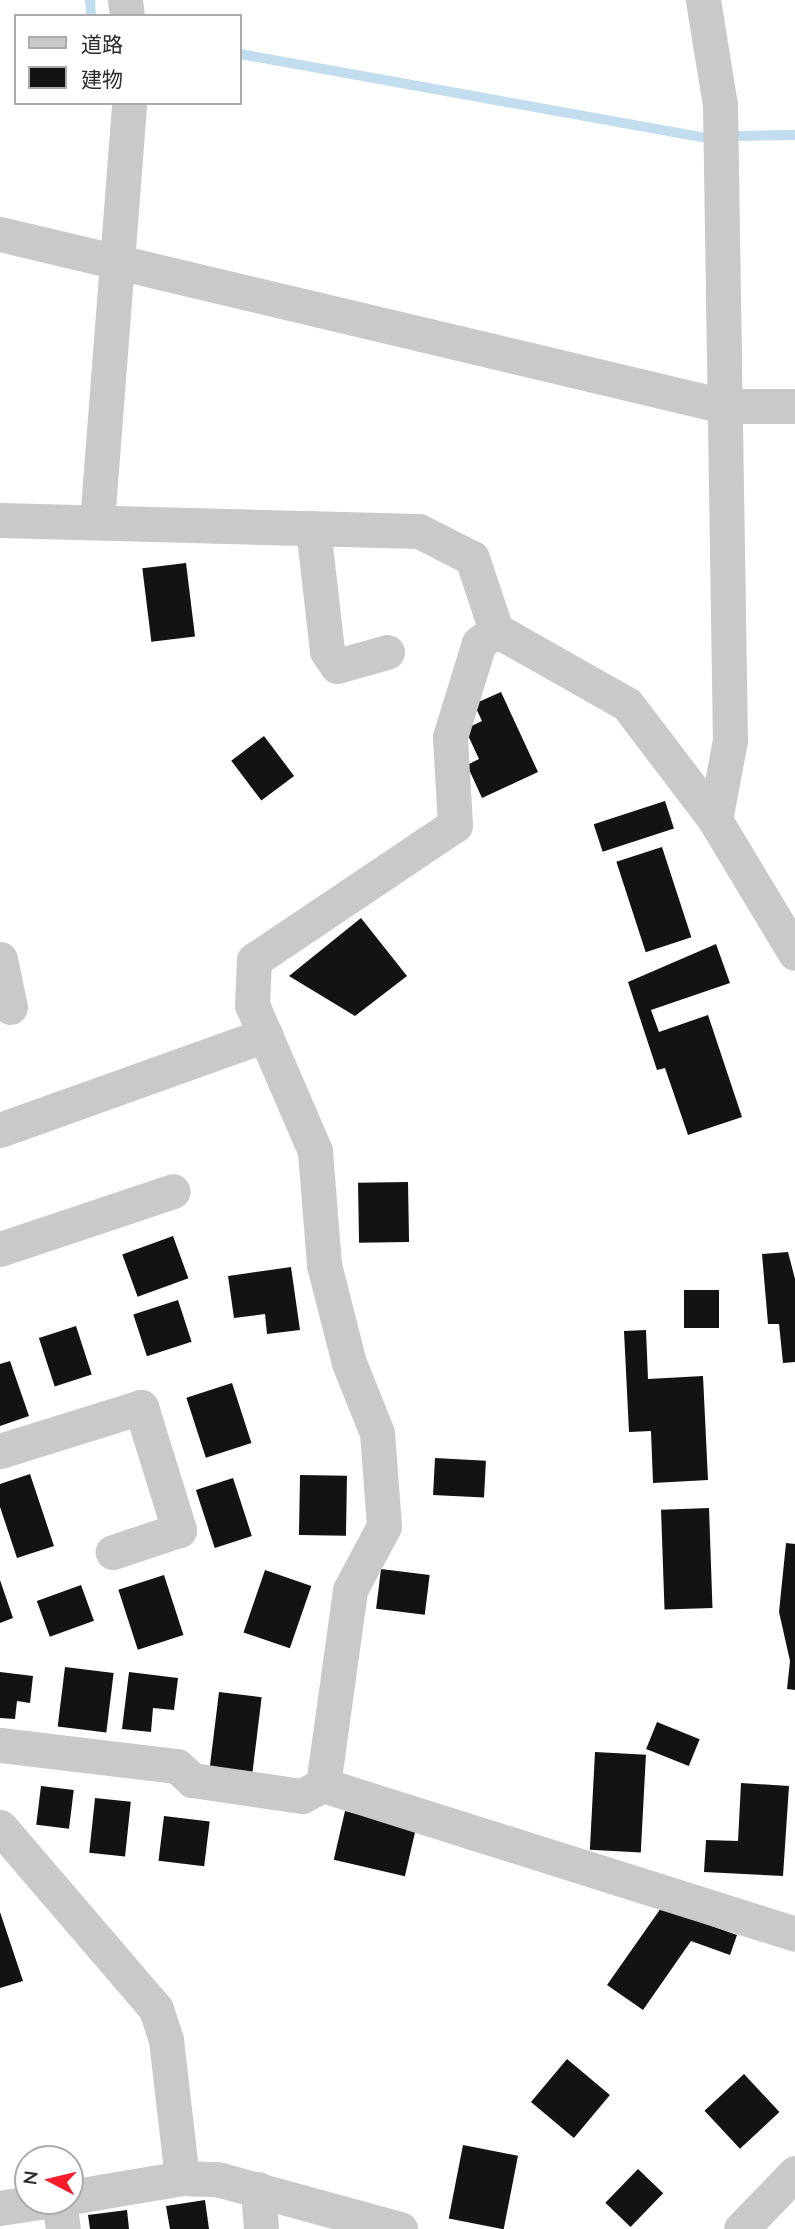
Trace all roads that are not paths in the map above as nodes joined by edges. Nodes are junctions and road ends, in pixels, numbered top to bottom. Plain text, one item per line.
1 (703, 0) edge
2 (129, 105) edge
3 (0, 234) edge
4 (117, 264) junction
5 (724, 406) junction
6 (795, 406) edge
7 (0, 520) edge
8 (97, 522) junction
9 (313, 528) junction
10 (496, 630) junction
11 (387, 652) dead end
12 (715, 820) junction
13 (795, 953) edge
14 (0, 959) edge
15 (10, 1007) dead end
16 (265, 1035) junction
17 (0, 1130) edge
18 (173, 1191) dead end
19 (0, 1250) edge
20 (0, 1451) edge
21 (113, 1552) dead end
22 (0, 1745) edge
23 (323, 1785) junction
24 (0, 1827) edge
25 (795, 1934) edge
26 (795, 2173) edge
27 (182, 2178) junction
28 (258, 2189) junction
29 (84, 2195) edge
30 (261, 2229) edge
31 (400, 2229) edge
32 (741, 2229) edge

1 - 5 street
2 - 4 street
3 - 4 street
4 - 5 street
4 - 8 street
5 - 6 street
5 - 12 street
7 - 8 street
8 - 9 street
9 - 10 street
9 - 11 street
10 - 12 street
10 - 16 street
12 - 13 street
14 - 15 street
16 - 17 street
16 - 23 street
18 - 19 street
20 - 21 street
22 - 23 street
23 - 25 street
24 - 27 street
26 - 32 street
27 - 28 street
27 - 29 street
28 - 30 street
28 - 31 street

